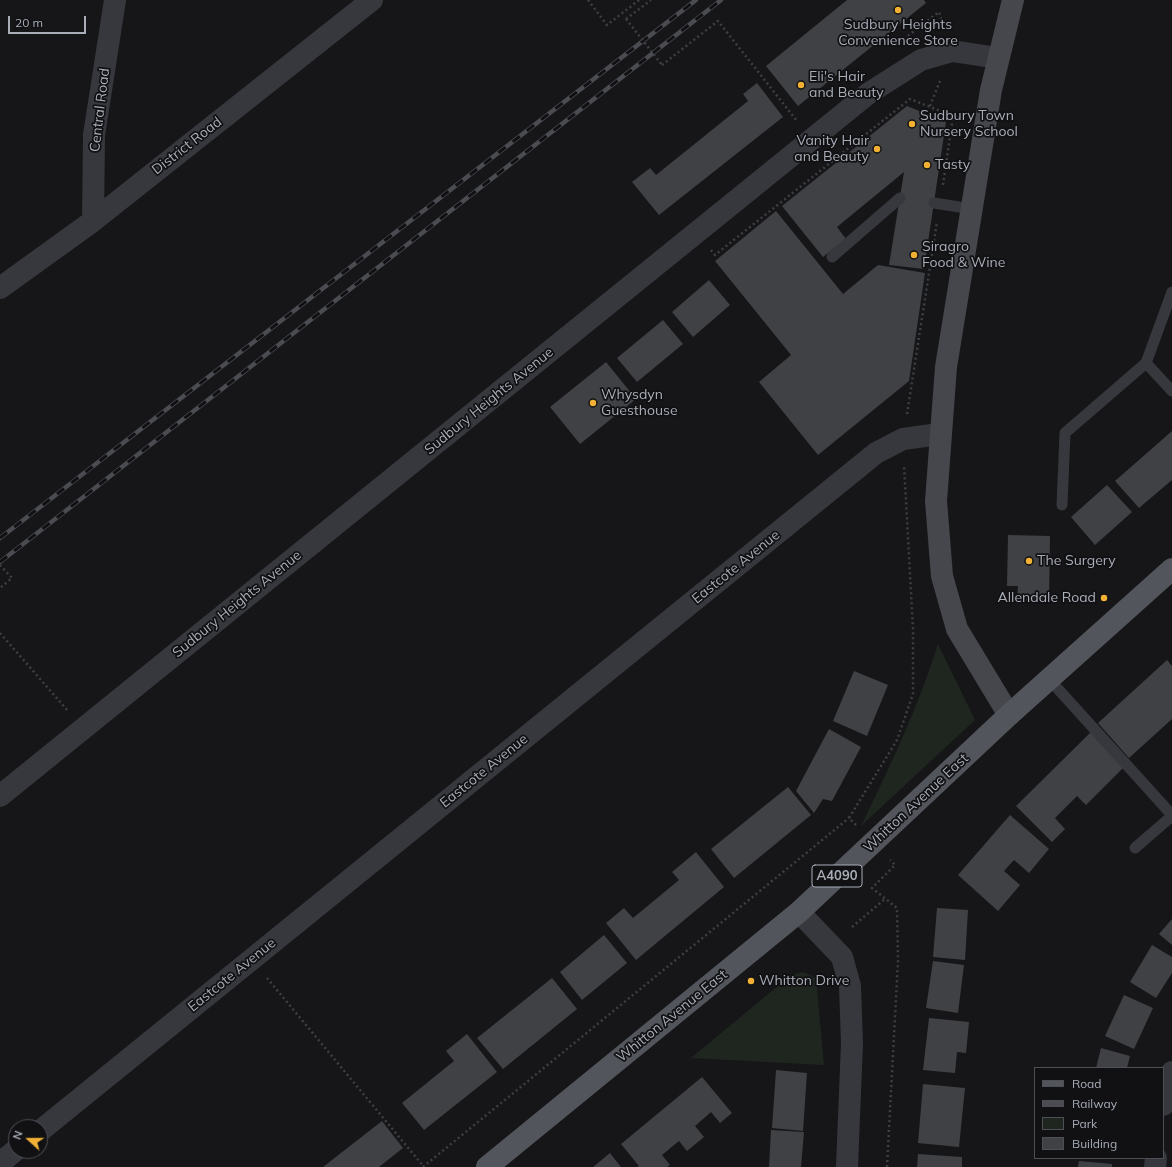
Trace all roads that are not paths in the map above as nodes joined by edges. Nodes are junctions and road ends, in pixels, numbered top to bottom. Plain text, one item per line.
1 (115, 0) edge
2 (372, 0) edge
3 (1013, 0) edge
4 (998, 58) junction
5 (900, 198) dead end
6 (937, 204) road end
7 (972, 209) junction
8 (93, 221) junction
9 (832, 257) dead end
10 (0, 288) edge
11 (1172, 292) edge
12 (1146, 363) junction
13 (1172, 391) edge
14 (940, 434) junction
15 (1062, 505) dead end
16 (1172, 568) edge
17 (1049, 679) junction
18 (1010, 715) junction
19 (0, 796) edge
20 (1172, 815) edge
21 (1135, 848) dead end
22 (798, 912) junction
23 (1172, 1072) edge
24 (1164, 1101) edge
25 (48, 1124) edge
26 (8, 1156) edge
27 (0, 1163) edge
28 (487, 1167) edge
29 (847, 1167) edge

1 - 8 street, Central Road
2 - 8 street, District Road
3 - 4 street
4 - 7 street
4 - 19 street, Sudbury Heights Avenue
5 - 9 lane
6 - 7 lane
7 - 14 street
8 - 10 street, District Road
11 - 12 lane
12 - 13 lane
12 - 15 lane
14 - 18 street
14 - 25 street, Eastcote Avenue
16 - 17 main road, Whitton Avenue East / A4090
17 - 18 main road, Whitton Avenue East / A4090
17 - 20 lane
18 - 22 main road, Whitton Avenue East / A4090
20 - 21 lane
22 - 28 main road, Whitton Avenue East / A4090
22 - 29 street
23 - 24 street
26 - 27 street

